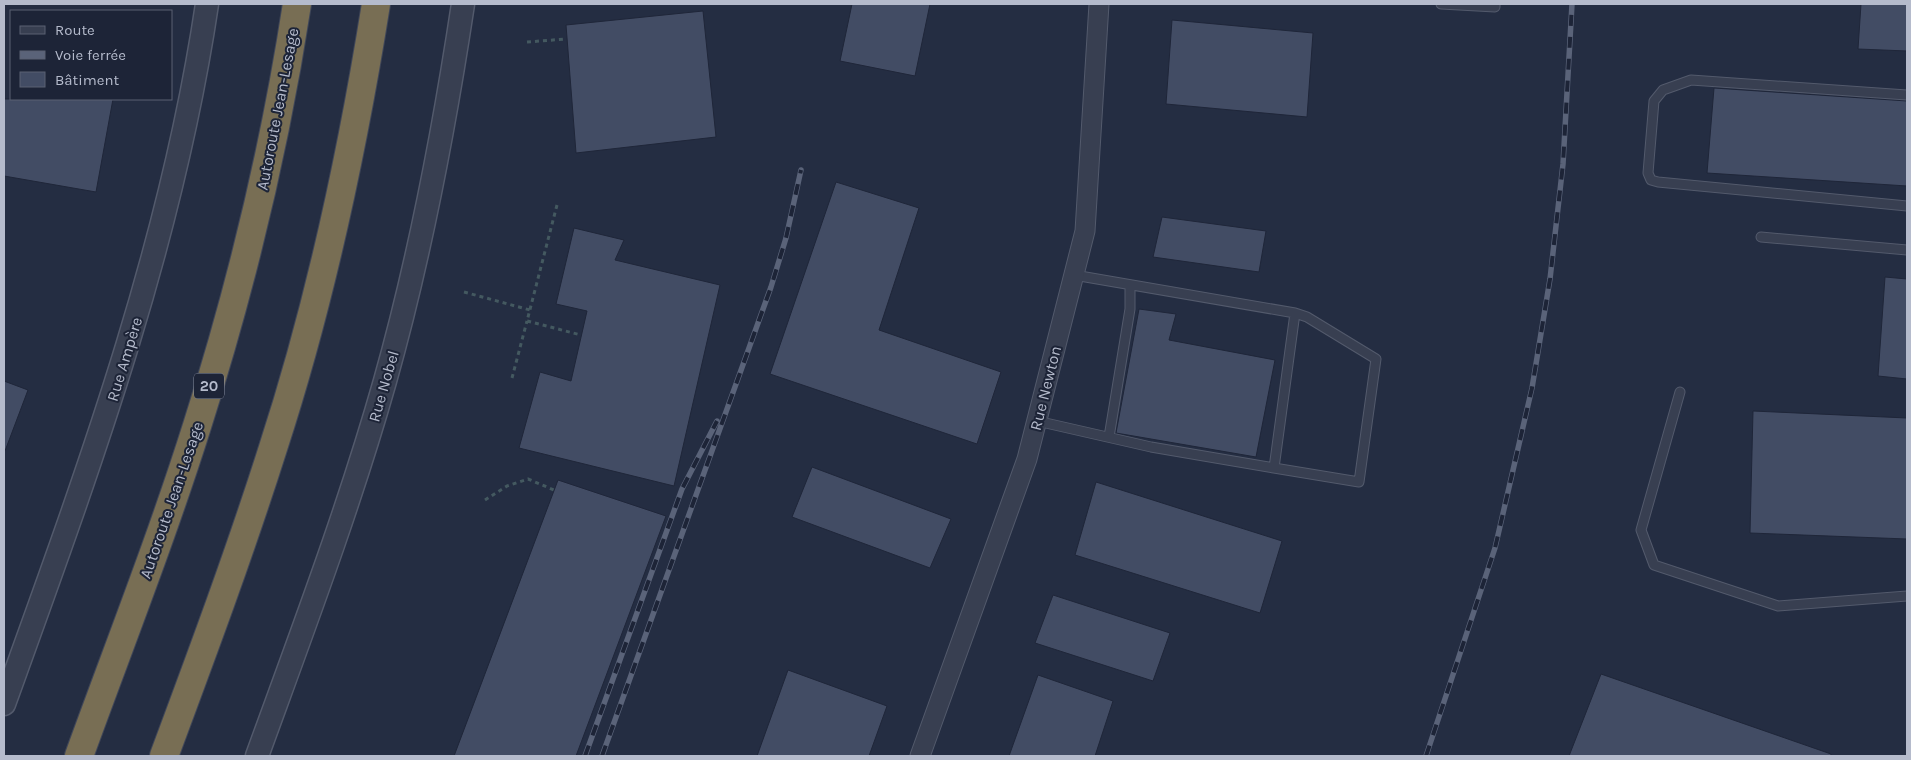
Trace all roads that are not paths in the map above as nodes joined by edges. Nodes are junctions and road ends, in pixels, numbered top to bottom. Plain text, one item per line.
1 (207, 4) edge
2 (297, 4) edge
3 (376, 4) edge
4 (463, 4) edge
5 (1099, 4) edge
6 (1442, 4) edge
7 (1495, 4) edge
8 (1907, 95) edge
9 (1907, 206) edge
10 (1761, 237) dead end
11 (1907, 250) edge
12 (1074, 275) junction
13 (1130, 285) junction
14 (1295, 313) junction
15 (1680, 392) dead end
16 (1037, 421) junction
17 (1109, 437) junction
18 (1274, 468) junction
19 (1907, 596) edge
20 (4, 704) edge
21 (79, 756) edge
22 (164, 756) edge
23 (257, 756) edge
24 (920, 756) edge

1 - 20 street, Rue Ampère
2 - 21 highway, Autoroute Jean-Lesage / 20
3 - 22 highway
4 - 23 street, Rue Nobel
5 - 12 street, Rue Newton
6 - 7 lane
8 - 9 lane
10 - 11 lane
12 - 13 lane
12 - 16 street, Rue Newton
13 - 14 lane
13 - 17 lane
14 - 18 lane
14 - 18 lane
15 - 19 lane
16 - 17 lane
16 - 24 street, Rue Newton
17 - 18 lane

